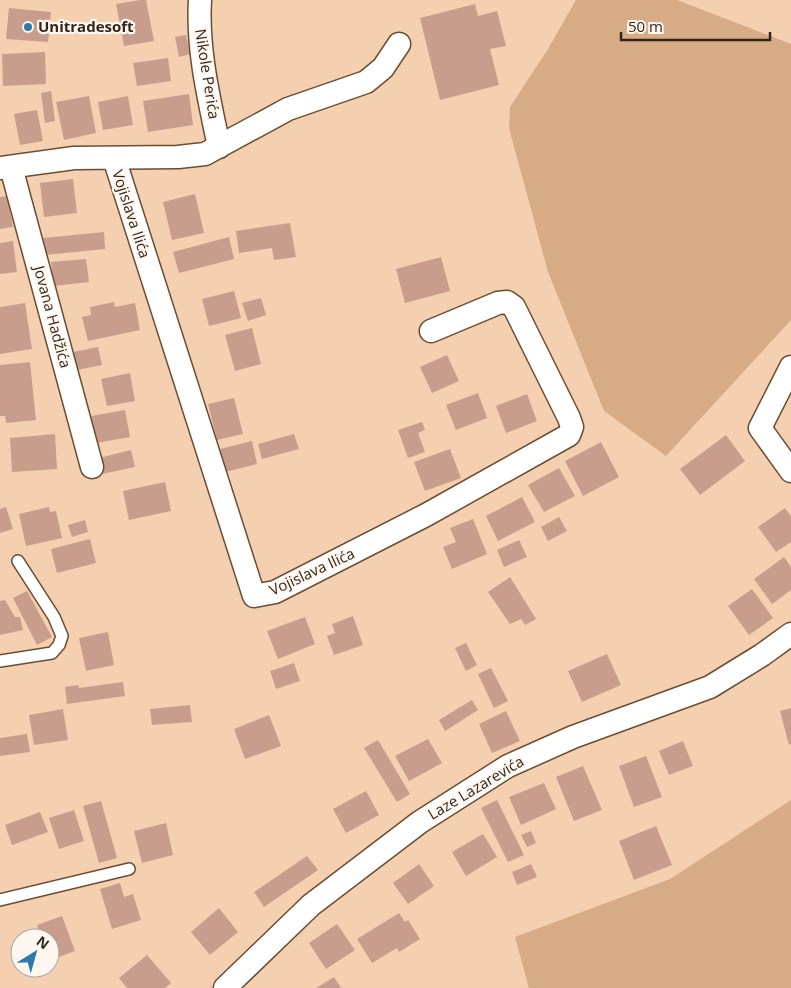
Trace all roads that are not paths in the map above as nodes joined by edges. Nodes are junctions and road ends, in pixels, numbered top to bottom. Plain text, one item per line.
1 (200, 0) edge
2 (399, 44) dead end
3 (219, 147) junction
4 (114, 158) junction
5 (6, 168) edge
6 (431, 330) dead end
7 (791, 367) edge
8 (92, 467) dead end
9 (791, 471) edge
10 (18, 561) dead end
11 (791, 634) edge
12 (0, 661) edge
13 (130, 869) dead end
14 (0, 900) edge
15 (225, 988) edge

1 - 3 street, Nikole Perića
2 - 3 street
3 - 4 street
4 - 5 street
4 - 6 street, Vojislava Ilića
5 - 8 street, Jovana Hadžića
7 - 9 street
10 - 12 lane
11 - 15 street, Laze Lazarevića
13 - 14 lane

